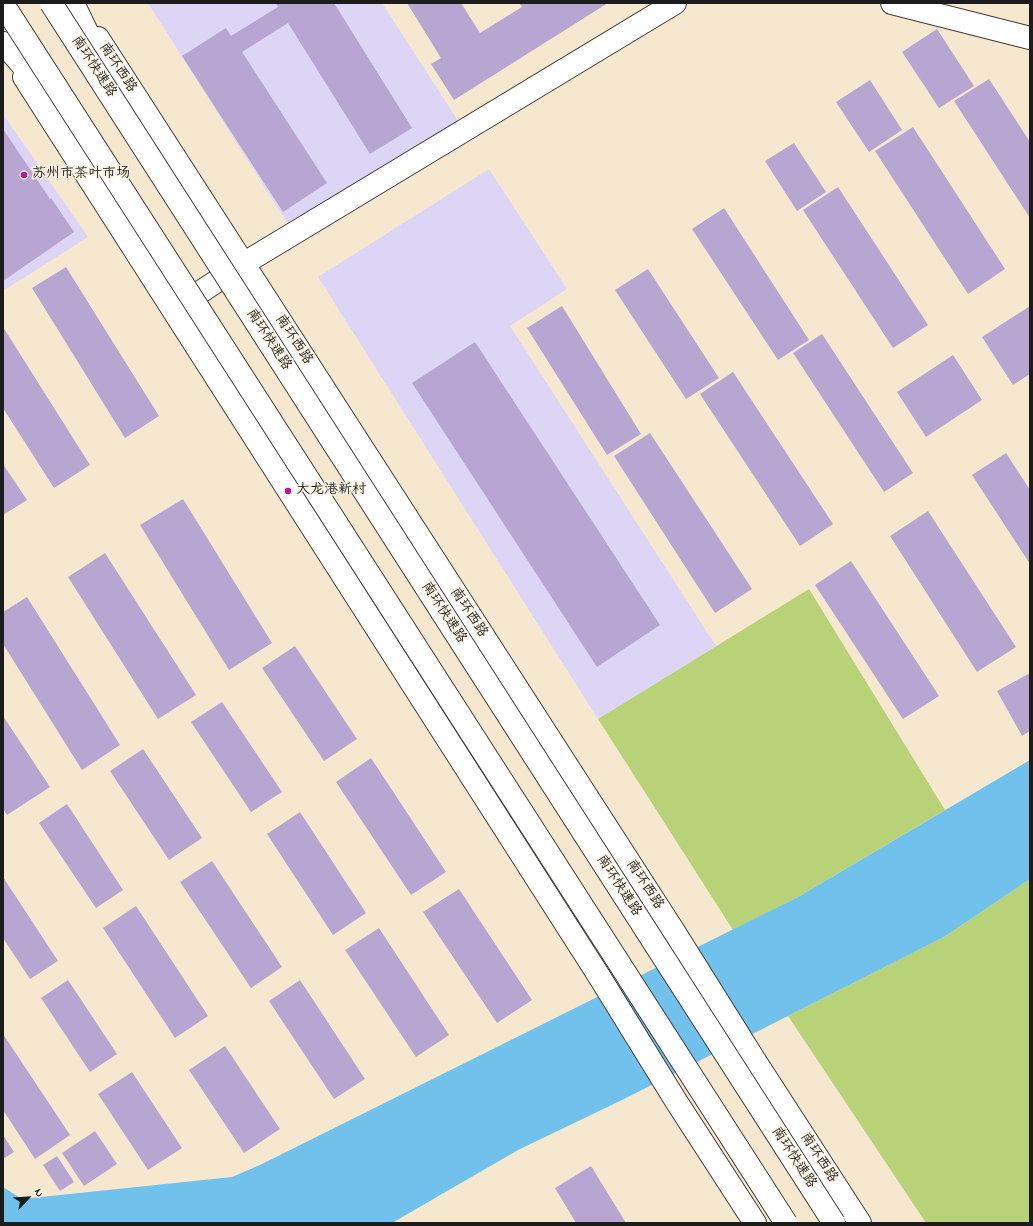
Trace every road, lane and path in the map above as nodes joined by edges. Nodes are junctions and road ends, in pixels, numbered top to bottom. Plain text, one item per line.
1 (52, 3) edge
2 (74, 3) edge
3 (675, 3) edge
4 (892, 3) edge
5 (3, 4) edge
6 (1030, 38) edge
7 (3, 44) edge
8 (134, 130) junction
9 (97, 151) junction
10 (243, 264) junction
11 (173, 310) junction
12 (755, 1223) edge
13 (786, 1223) edge
14 (834, 1223) edge
15 (860, 1223) edge

1 - 8 main road, 南环快速路, bridge
2 - 8 main road, bridge
2 - 10 main road, 南环西路
3 - 10 main road
4 - 6 main road
5 - 9 main road, bridge
7 - 9 main road, bridge
7 - 11 main road
8 - 14 main road, 南环快速路, bridge
9 - 13 main road, bridge
10 - 11 main road
10 - 15 main road, 南环西路
11 - 12 main road

